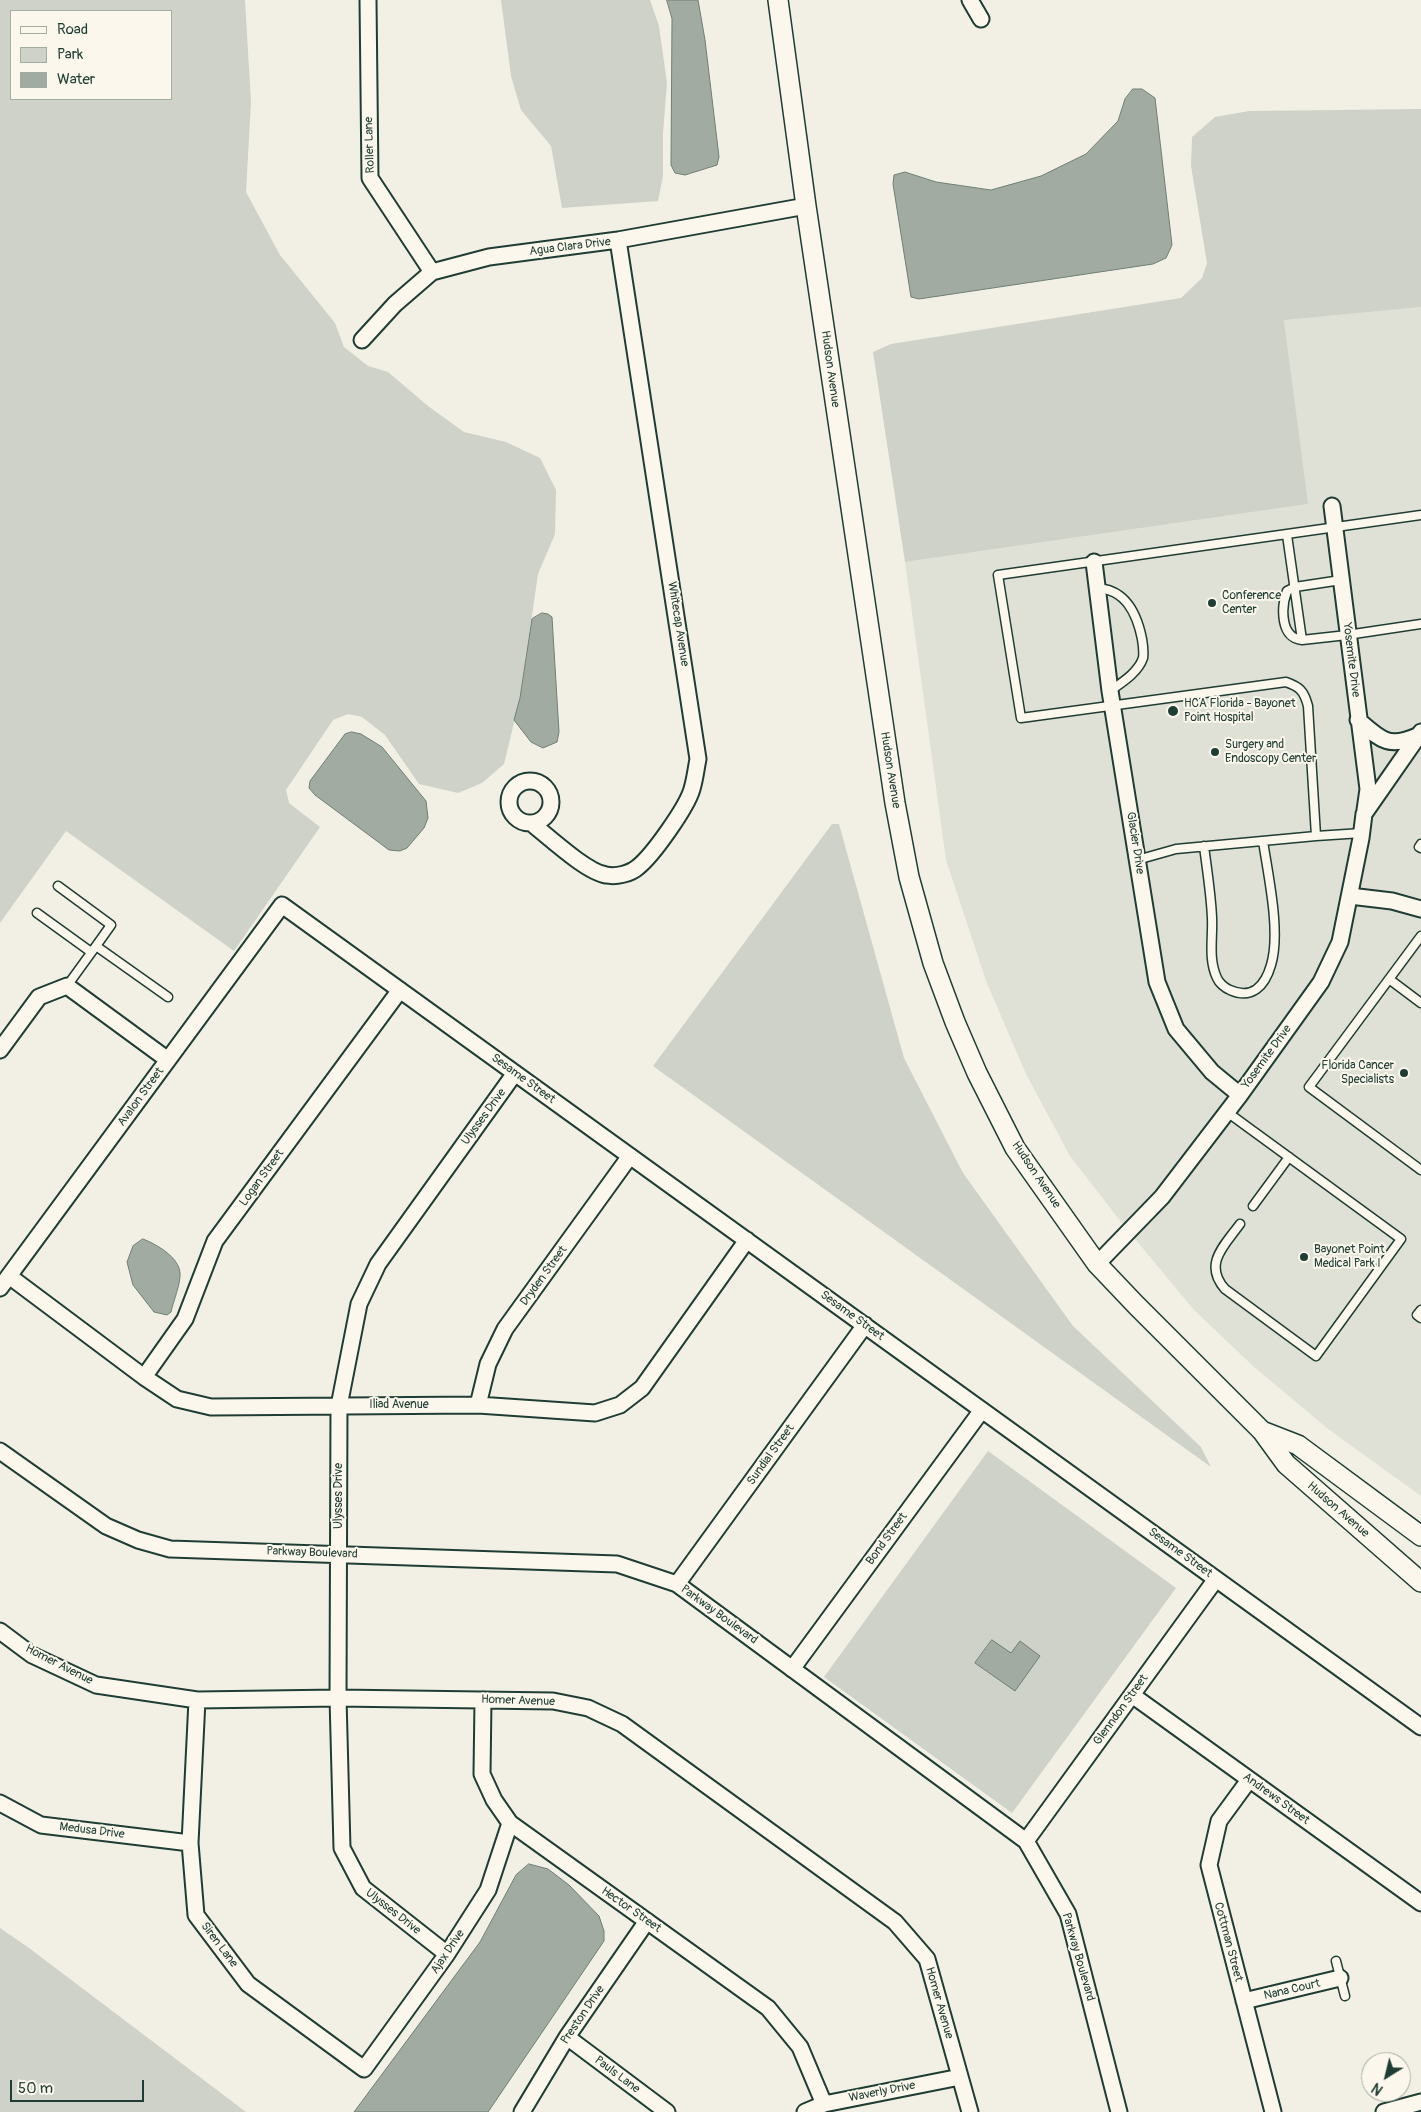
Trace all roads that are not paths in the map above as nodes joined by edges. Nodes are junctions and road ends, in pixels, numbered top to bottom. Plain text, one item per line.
1 (368, 0) edge
2 (778, 0) edge
3 (970, 0) edge
4 (981, 19) dead end
5 (806, 206) junction
6 (618, 240) junction
7 (432, 272) junction
8 (362, 340) dead end
9 (1332, 506) dead end
10 (1421, 515) edge
11 (1334, 528) junction
12 (1288, 535) junction
13 (1094, 562) junction
14 (1341, 580) junction
15 (1295, 587) junction
16 (1096, 588) junction
17 (1421, 624) edge
18 (1348, 635) junction
19 (1302, 640) junction
20 (1111, 698) junction
21 (1358, 720) junction
22 (1419, 734) edge
23 (1364, 814) junction
24 (531, 823) dead end
25 (1362, 833) junction
26 (1316, 836) junction
27 (1263, 841) junction
28 (1421, 844) edge
29 (1204, 846) junction
30 (1421, 848) edge
31 (1137, 860) junction
32 (58, 886) dead end
33 (1350, 896) junction
34 (282, 905) joint
35 (1421, 909) edge
36 (37, 913) dead end
37 (1421, 936) edge
38 (94, 949) junction
39 (1389, 979) junction
40 (67, 986) junction
41 (400, 990) junction
42 (168, 997) dead end
43 (1421, 1003) edge
44 (0, 1050) edge
45 (168, 1060) junction
46 (515, 1073) junction
47 (1240, 1095) junction
48 (1227, 1112) junction
49 (630, 1156) junction
50 (1289, 1157) junction
51 (1421, 1170) edge
52 (1253, 1206) dead end
53 (1240, 1224) dead end
54 (747, 1240) junction
55 (1097, 1264) junction
56 (4, 1282) edge
57 (1421, 1310) edge
58 (1421, 1318) edge
59 (864, 1325) junction
60 (144, 1377) junction
61 (478, 1405) junction
62 (339, 1406) junction
63 (982, 1410) junction
64 (1262, 1431) junction
65 (0, 1451) edge
66 (1421, 1536) edge
67 (339, 1554) junction
68 (1216, 1579) junction
69 (1421, 1582) edge
70 (677, 1584) junction
71 (0, 1631) edge
72 (792, 1669) junction
73 (1132, 1695) junction
74 (338, 1698) junction
75 (197, 1700) junction
76 (483, 1700) junction
77 (1421, 1727) edge
78 (1249, 1780) junction
79 (0, 1803) edge
80 (510, 1823) junction
81 (1026, 1841) junction
82 (190, 1843) junction
83 (1421, 1903) edge
84 (647, 1920) junction
85 (447, 1954) junction
86 (1336, 1961) dead end
87 (1340, 1978) junction
88 (1345, 1996) dead end
89 (1244, 2001) junction
90 (567, 2037) junction
91 (364, 2069) joint
92 (960, 2076) junction
93 (1421, 2102) edge
94 (824, 2104) junction
95 (522, 2112) edge
96 (667, 2112) edge
97 (805, 2112) edge
98 (970, 2112) edge
99 (1119, 2112) edge
100 (1273, 2112) edge
101 (1384, 2112) edge

1 - 7 street, Roller Lane
2 - 5 street, Hudson Avenue
3 - 4 street
5 - 6 street, Agua Clara Drive
5 - 55 street, Hudson Avenue
6 - 7 street, Agua Clara Drive
6 - 24 street, Whitecap Avenue
7 - 8 street, Agua Clara Drive
9 - 11 street, Yosemite Drive
10 - 11 lane
11 - 12 lane
11 - 14 street, Yosemite Drive
12 - 13 lane
12 - 15 lane
13 - 16 street, Glacier Drive
13 - 20 lane
14 - 15 lane
14 - 18 street, Yosemite Drive
15 - 19 lane
15 - 19 lane
16 - 20 street, Glacier Drive
16 - 20 lane
17 - 18 lane
18 - 19 lane
18 - 21 street, Yosemite Drive
20 - 26 lane
20 - 31 street, Glacier Drive
21 - 22 street
21 - 23 street, Yosemite Drive
22 - 23 street, Yosemite Drive
23 - 25 street, Yosemite Drive
25 - 26 lane
25 - 33 street, Yosemite Drive
26 - 27 lane
27 - 29 lane
27 - 29 lane
28 - 30 lane
29 - 31 lane
31 - 47 street, Glacier Drive
32 - 38 lane
33 - 35 street
33 - 47 street, Yosemite Drive
34 - 41 street, Sesame Street
34 - 45 street, Avalon Street
36 - 38 lane
37 - 39 lane
38 - 40 lane
38 - 42 lane
39 - 43 lane
39 - 51 lane
40 - 44 street
40 - 45 street
41 - 46 street, Sesame Street
41 - 60 street, Logan Street
45 - 56 street, Avalon Street
46 - 49 street, Sesame Street
46 - 62 street, Ulysses Drive
47 - 48 street, Yosemite Drive
48 - 50 lane
48 - 55 street, Yosemite Drive
49 - 54 street, Sesame Street
49 - 61 street, Dryden Street
50 - 52 lane
50 - 53 lane
54 - 59 street, Sesame Street
54 - 61 street, Iliad Avenue
55 - 64 street, Hudson Avenue
56 - 60 street, Iliad Avenue
57 - 58 lane
59 - 63 street, Sesame Street
59 - 70 street, Sundial Street
60 - 62 street, Iliad Avenue
61 - 62 street, Iliad Avenue
62 - 67 street, Ulysses Drive
63 - 68 street, Sesame Street
63 - 72 street, Bond Street
64 - 66 street, Hudson Avenue
64 - 69 street, Hudson Avenue
65 - 67 street, Parkway Boulevard
67 - 70 street, Parkway Boulevard
67 - 74 street, Ulysses Drive
68 - 73 street, Glenndon Street
68 - 77 street, Sesame Street
70 - 72 street, Parkway Boulevard
71 - 75 street, Homer Avenue
72 - 81 street, Parkway Boulevard
73 - 78 street, Andrews Street
73 - 81 street, Glenndon Street
74 - 75 street, Homer Avenue
74 - 76 street, Homer Avenue
74 - 85 street, Ulysses Drive
75 - 82 street, Siren Lane
76 - 80 street, Hector Street
76 - 92 street, Homer Avenue
78 - 83 street, Andrews Street
78 - 89 street, Cottman Street
79 - 82 street, Medusa Drive
80 - 84 street, Hector Street
80 - 85 street, Ajax Drive
81 - 99 street, Parkway Boulevard
82 - 91 street, Siren Lane
84 - 90 street, Preston Drive
84 - 94 street, Hector Street
85 - 91 street, Ajax Drive
86 - 87 lane
87 - 88 lane
87 - 89 street, Nana Court
89 - 100 street, Cottman Street
90 - 95 street, Preston Drive
90 - 96 street, Pauls Lane
92 - 94 street, Waverly Drive
92 - 98 street, Homer Avenue
93 - 101 street
94 - 97 street, Waverly Drive

